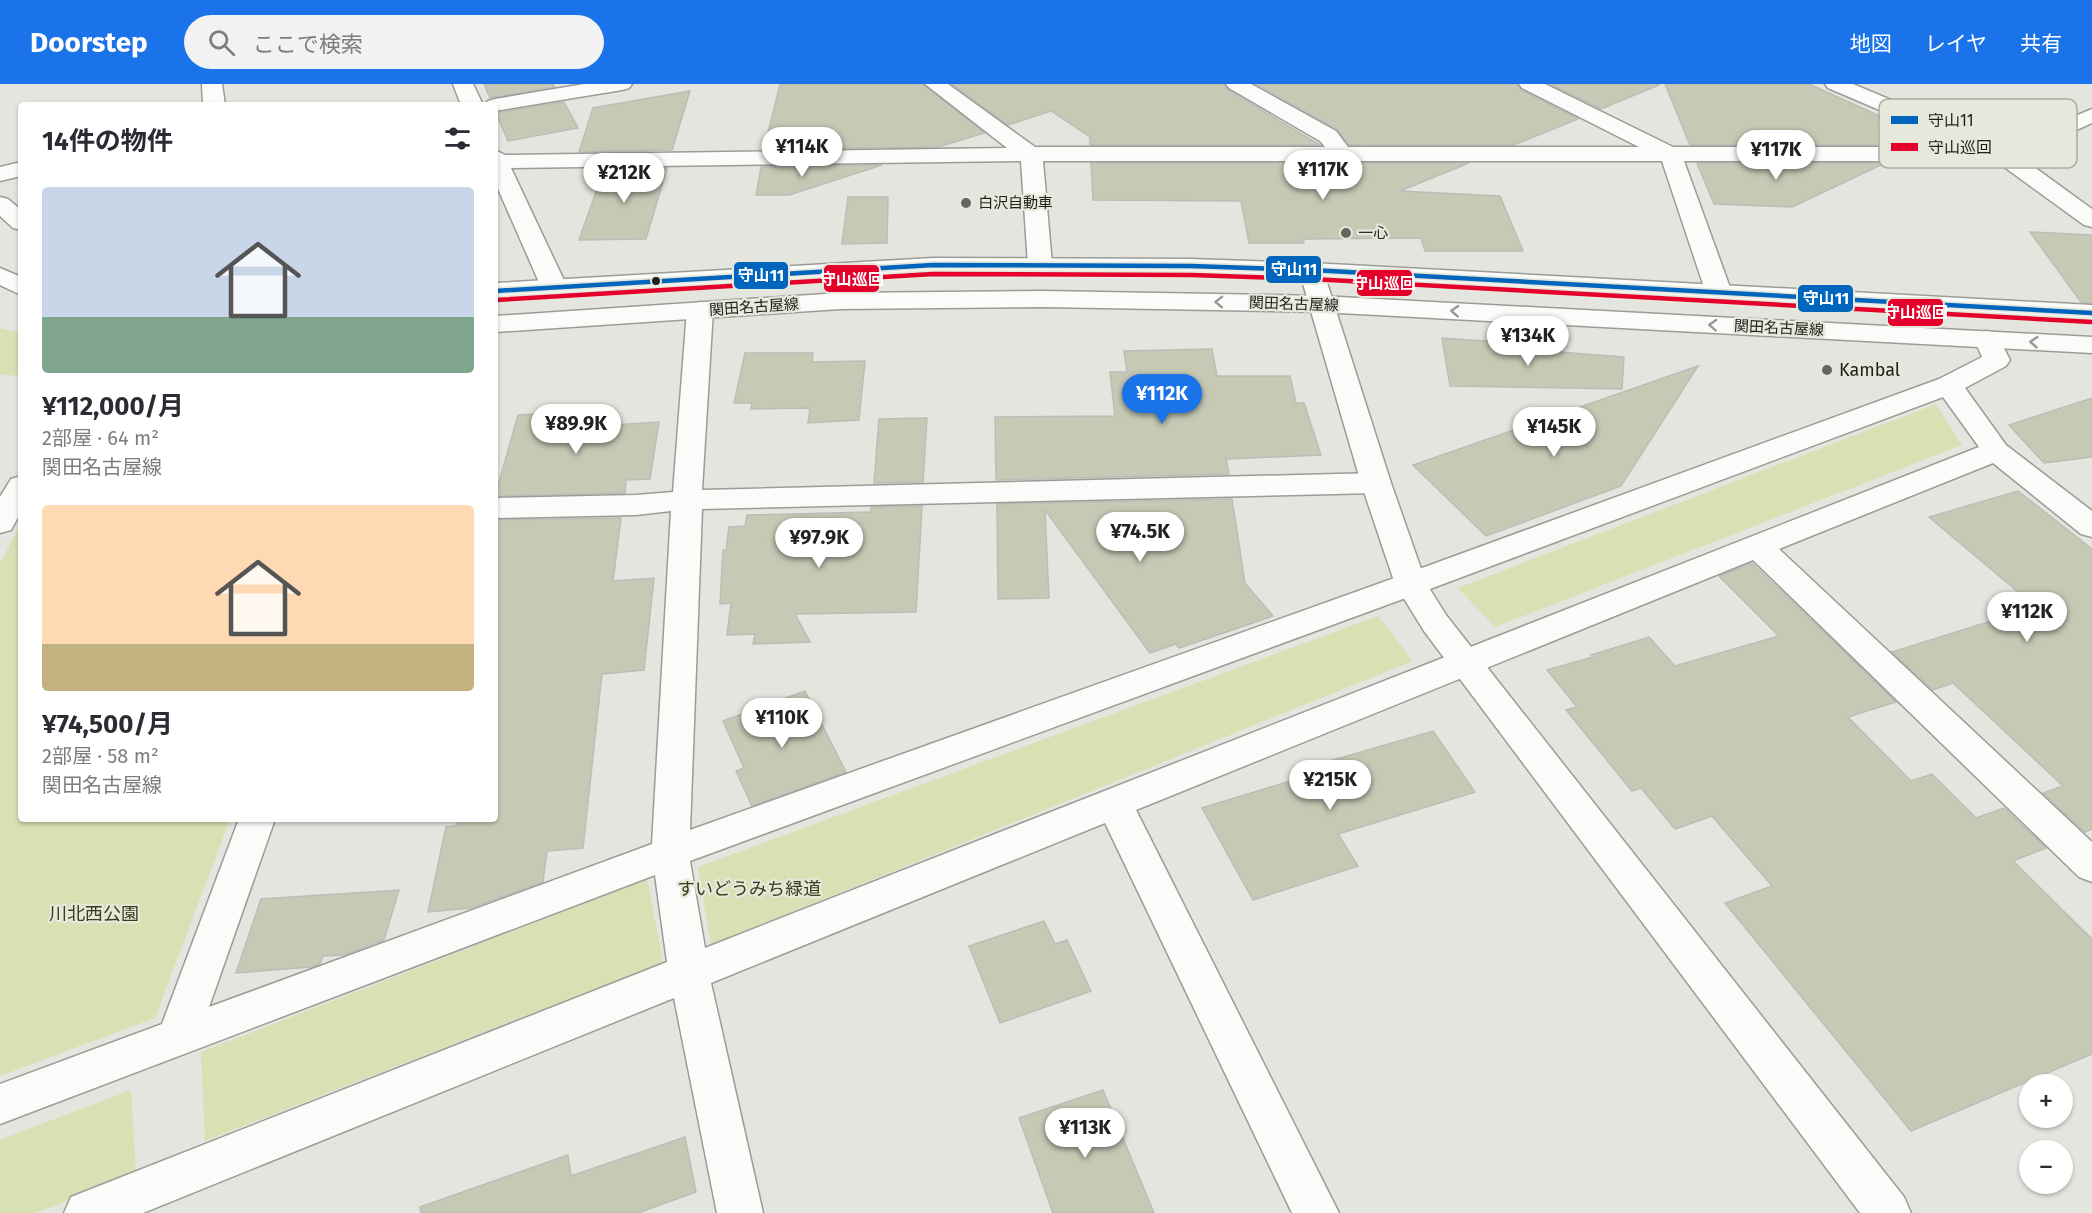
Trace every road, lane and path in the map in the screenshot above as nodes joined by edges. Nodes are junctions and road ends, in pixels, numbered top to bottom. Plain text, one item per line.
1 (212, 84) edge
2 (463, 84) edge
3 (622, 84) edge
4 (935, 84) edge
5 (1236, 84) edge
6 (1529, 84) edge
7 (1835, 84) edge
8 (214, 102) edge
9 (471, 102) edge
10 (1879, 103) edge
11 (498, 105) edge
12 (2092, 115) edge
13 (2077, 122) edge
14 (1030, 154) junction
15 (1342, 154) junction
16 (1669, 154) junction
17 (1879, 154) edge
18 (498, 160) edge
19 (498, 164) edge
20 (2020, 168) edge
21 (18, 170) edge
22 (0, 174) edge
23 (0, 204) edge
24 (18, 220) edge
25 (2092, 220) edge
26 (1040, 265) junction
27 (1311, 270) junction
28 (555, 289) junction
29 (498, 291) edge
30 (1719, 293) junction
31 (1322, 304) junction
32 (700, 310) junction
33 (2092, 313) edge
34 (498, 324) edge
35 (1987, 339) junction
36 (2092, 345) edge
37 (1949, 385) junction
38 (1996, 451) junction
39 (1376, 483) junction
40 (18, 492) edge
41 (687, 501) junction
42 (498, 508) edge
43 (6, 518) edge
44 (2092, 527) edge
45 (1757, 546) junction
46 (1411, 584) junction
47 (1464, 664) junction
48 (1114, 803) junction
49 (256, 822) edge
50 (670, 853) junction
51 (2092, 866) edge
52 (689, 973) junction
53 (177, 1037) junction
54 (0, 1104) edge
55 (157, 1199) edge
56 (87, 1213) edge
57 (740, 1213) edge
58 (1316, 1213) edge
59 (1888, 1213) edge

1 - 8 street
2 - 9 street
3 - 11 street
4 - 14 street
5 - 15 street
6 - 16 street
7 - 10 street
12 - 13 street
14 - 15 street
14 - 18 street
14 - 26 street
15 - 16 street
16 - 17 street
16 - 30 street
19 - 28 street
20 - 25 street
21 - 22 street
23 - 24 street
26 - 27 street, 関田名古屋線
26 - 28 street, 関田名古屋線
27 - 30 street, 関田名古屋線
27 - 31 street
28 - 29 street, 関田名古屋線
30 - 33 street, 関田名古屋線
31 -> 32 street, 関田名古屋線
35 -> 31 street, 関田名古屋線
31 - 39 street
32 - 34 street, 関田名古屋線
32 - 41 street
36 -> 35 street, 関田名古屋線
35 - 37 street
37 - 38 street
37 - 46 street
38 - 44 street
38 - 45 street
39 - 41 street
39 - 46 street
40 - 43 street
41 - 42 street
41 - 50 street
45 - 47 street
45 - 51 street
46 - 47 street
46 - 50 street
47 - 48 street
47 - 59 street
48 - 52 street
48 - 58 street
49 - 53 street
50 - 52 street
50 - 53 street
52 - 55 street
52 - 57 street
53 - 54 street
55 - 56 street

